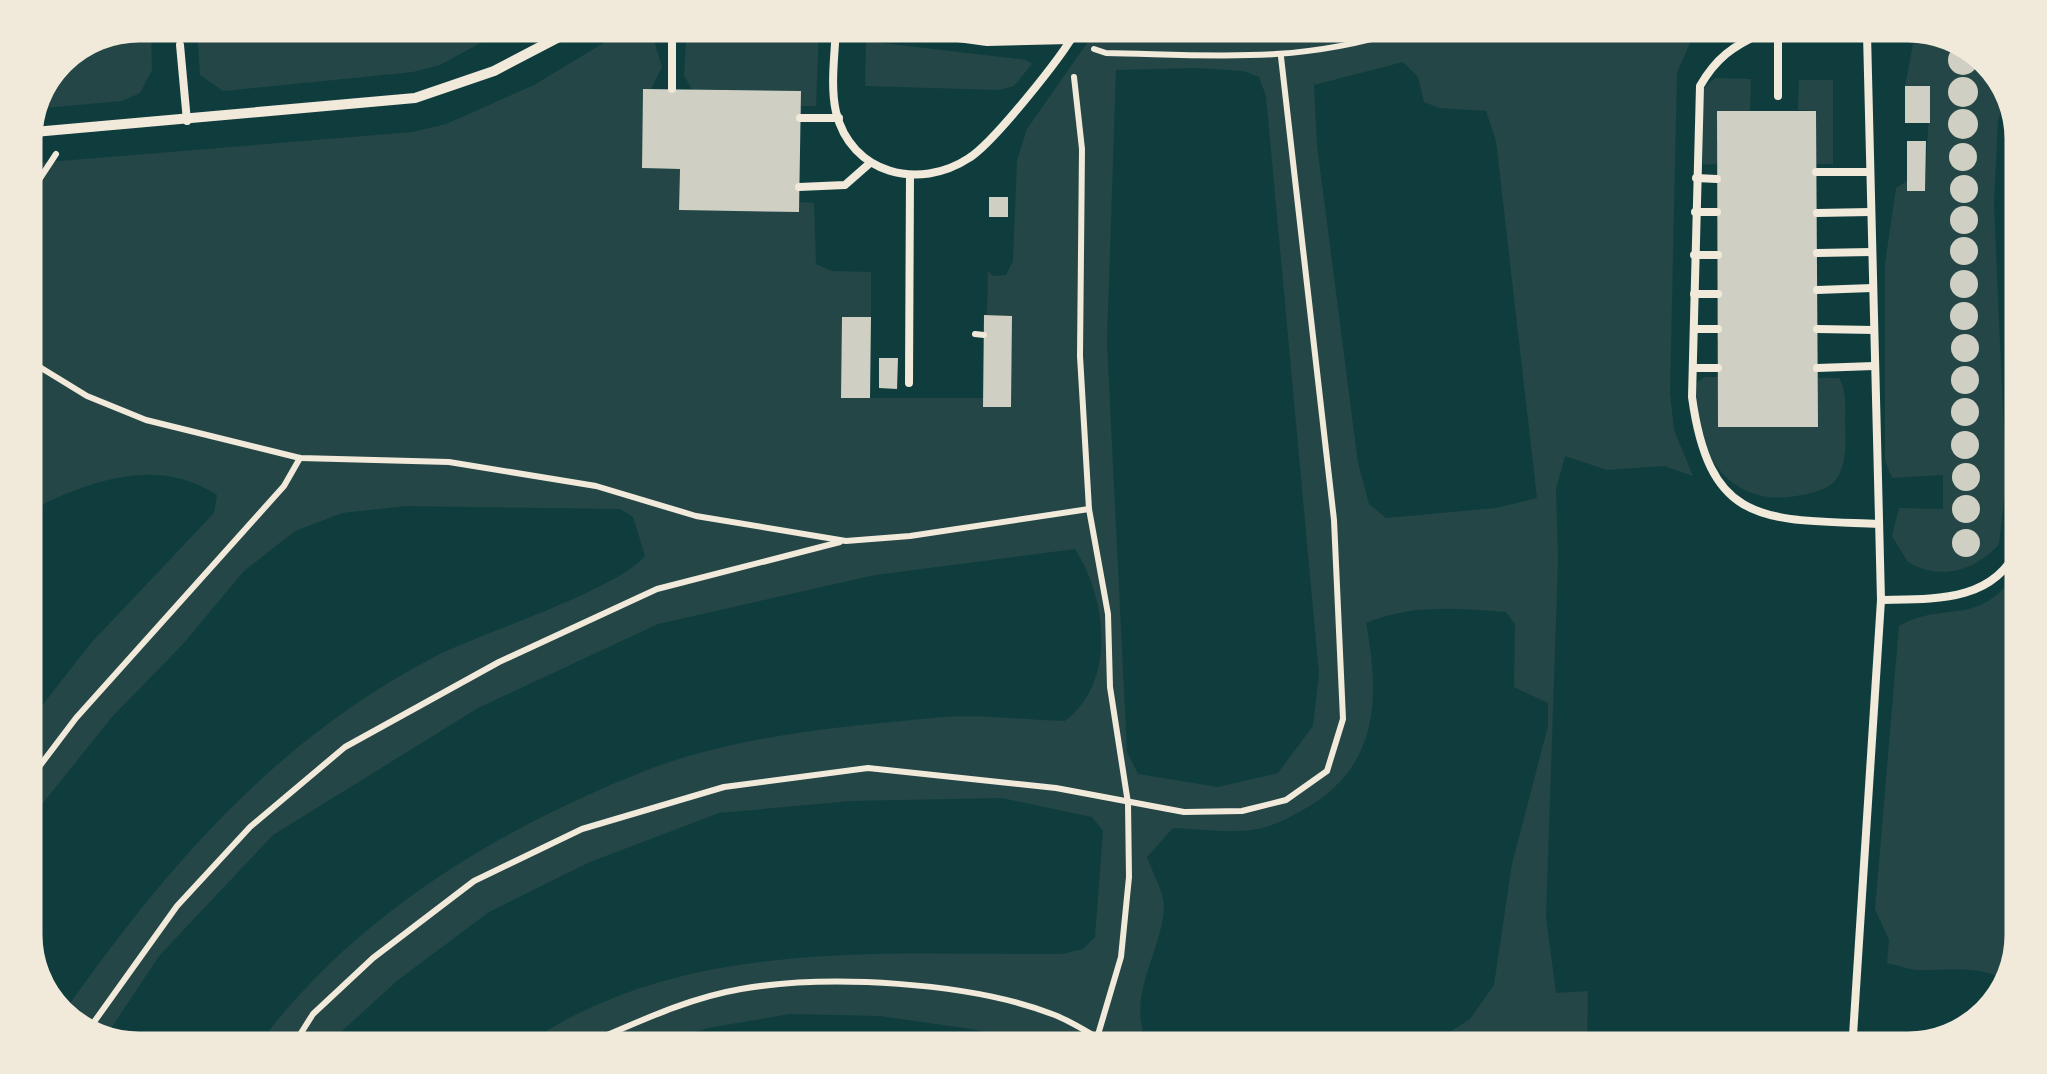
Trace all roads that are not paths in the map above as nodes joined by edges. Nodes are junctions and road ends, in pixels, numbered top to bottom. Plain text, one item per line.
1 (554, 40) edge
2 (672, 40) edge
3 (836, 40) edge
4 (973, 40) edge
5 (1070, 40) joint
6 (1746, 40) edge
7 (1778, 40) edge
8 (1867, 40) edge
9 (180, 45) dead end
10 (672, 89) dead end
11 (1778, 96) dead end
12 (800, 118) dead end
13 (839, 118) junction
14 (187, 120) junction
15 (40, 132) edge
16 (870, 163) junction
17 (1816, 172) dead end
18 (1869, 172) junction
19 (910, 175) junction
20 (1696, 178) junction
21 (1717, 179) dead end
22 (799, 186) dead end
23 (1695, 212) junction
24 (1717, 212) dead end
25 (1870, 212) junction
26 (1817, 213) dead end
27 (1816, 252) dead end
28 (1871, 252) junction
29 (1718, 255) dead end
30 (1694, 256) junction
31 (1872, 288) junction
32 (1817, 290) dead end
33 (1694, 294) junction
34 (1718, 294) dead end
35 (1694, 328) junction
36 (1718, 329) dead end
37 (1818, 329) dead end
38 (1873, 330) junction
39 (1874, 366) junction
40 (1693, 368) junction
41 (1718, 368) dead end
42 (1817, 368) dead end
43 (908, 383) dead end
44 (1878, 524) junction
45 (2007, 562) edge
46 (1880, 600) junction
47 (1853, 1034) edge

1 - 14 street
2 - 10 lane
3 - 13 lane
4 - 5 lane
5 - 19 lane
6 - 20 lane
7 - 11 lane
8 - 18 lane
9 - 14 lane
12 - 13 lane
13 - 16 lane
14 - 15 street
16 - 19 lane
16 - 22 lane
17 - 18 lane
18 - 25 lane
19 - 43 lane
20 - 21 lane
20 - 23 lane
23 - 24 lane
23 - 30 lane
25 - 26 lane
25 - 28 lane
27 - 28 lane
28 - 31 lane
29 - 30 lane
30 - 33 lane
31 - 32 lane
31 - 38 lane
33 - 34 lane
33 - 35 lane
35 - 36 lane
35 - 40 lane
37 - 38 lane
38 - 39 lane
39 - 42 lane
39 - 44 lane
40 - 41 lane
40 - 44 lane
44 - 46 lane
45 - 46 lane
46 - 47 lane

